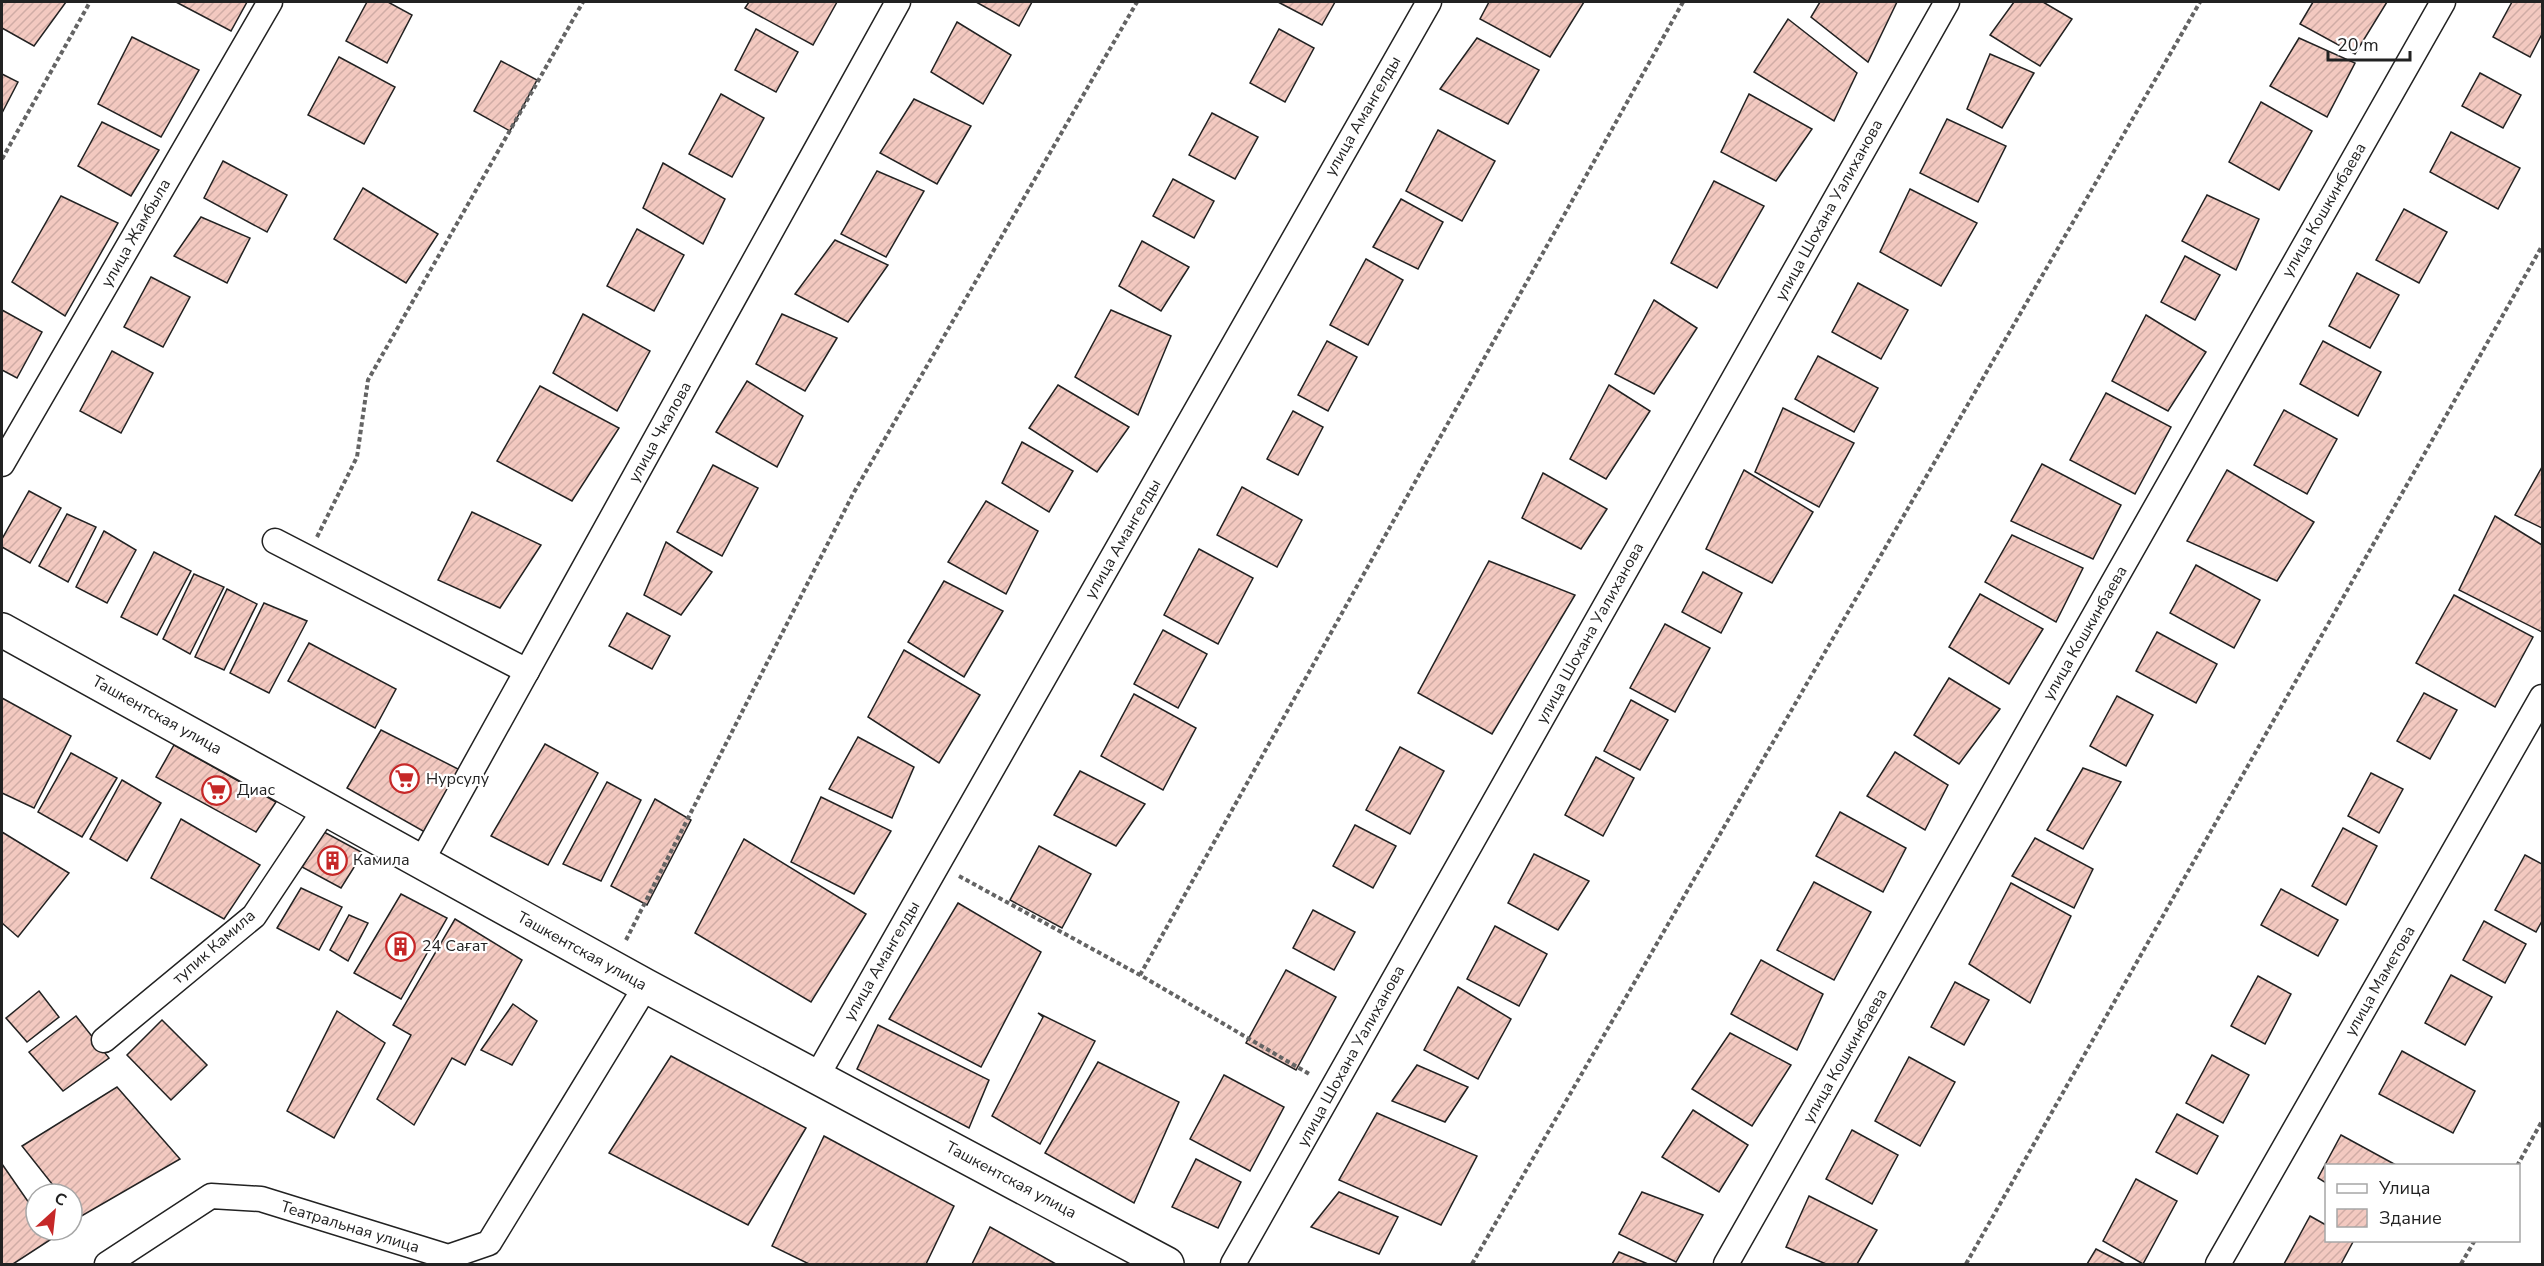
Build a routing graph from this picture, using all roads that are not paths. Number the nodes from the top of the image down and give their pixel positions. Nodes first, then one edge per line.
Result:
1 (270, 2) edge
2 (897, 2) edge
3 (1429, 2) edge
4 (1947, 2) edge
5 (2443, 2) edge
6 (2, 464) edge
7 (275, 541) dead end
8 (2, 630) edge
9 (527, 671) junction
10 (2542, 697) edge
11 (326, 807) junction
12 (421, 862) junction
13 (646, 986) junction
14 (104, 1040) dead end
15 (817, 1076) junction
16 (107, 1264) edge
17 (1167, 1264) edge
18 (1233, 1264) edge
19 (1726, 1264) edge
20 (2218, 1264) edge

1 - 6 street, улица Жамбыла
2 - 9 street, улица Чкалова
3 - 15 street, улица Амангелды
4 - 18 street, улица Шохана Уалиханова
5 - 19 street, улица Кошкинбаева
7 - 9 street
8 - 11 main road, Ташкентская улица
9 - 12 street, улица Чкалова
10 - 20 street, улица Маметова
11 - 12 main road, Ташкентская улица
11 - 14 street, тупик Камила
12 - 13 main road, Ташкентская улица
13 - 15 main road, Ташкентская улица
13 - 16 street, Театральная улица
15 - 17 main road, Ташкентская улица

